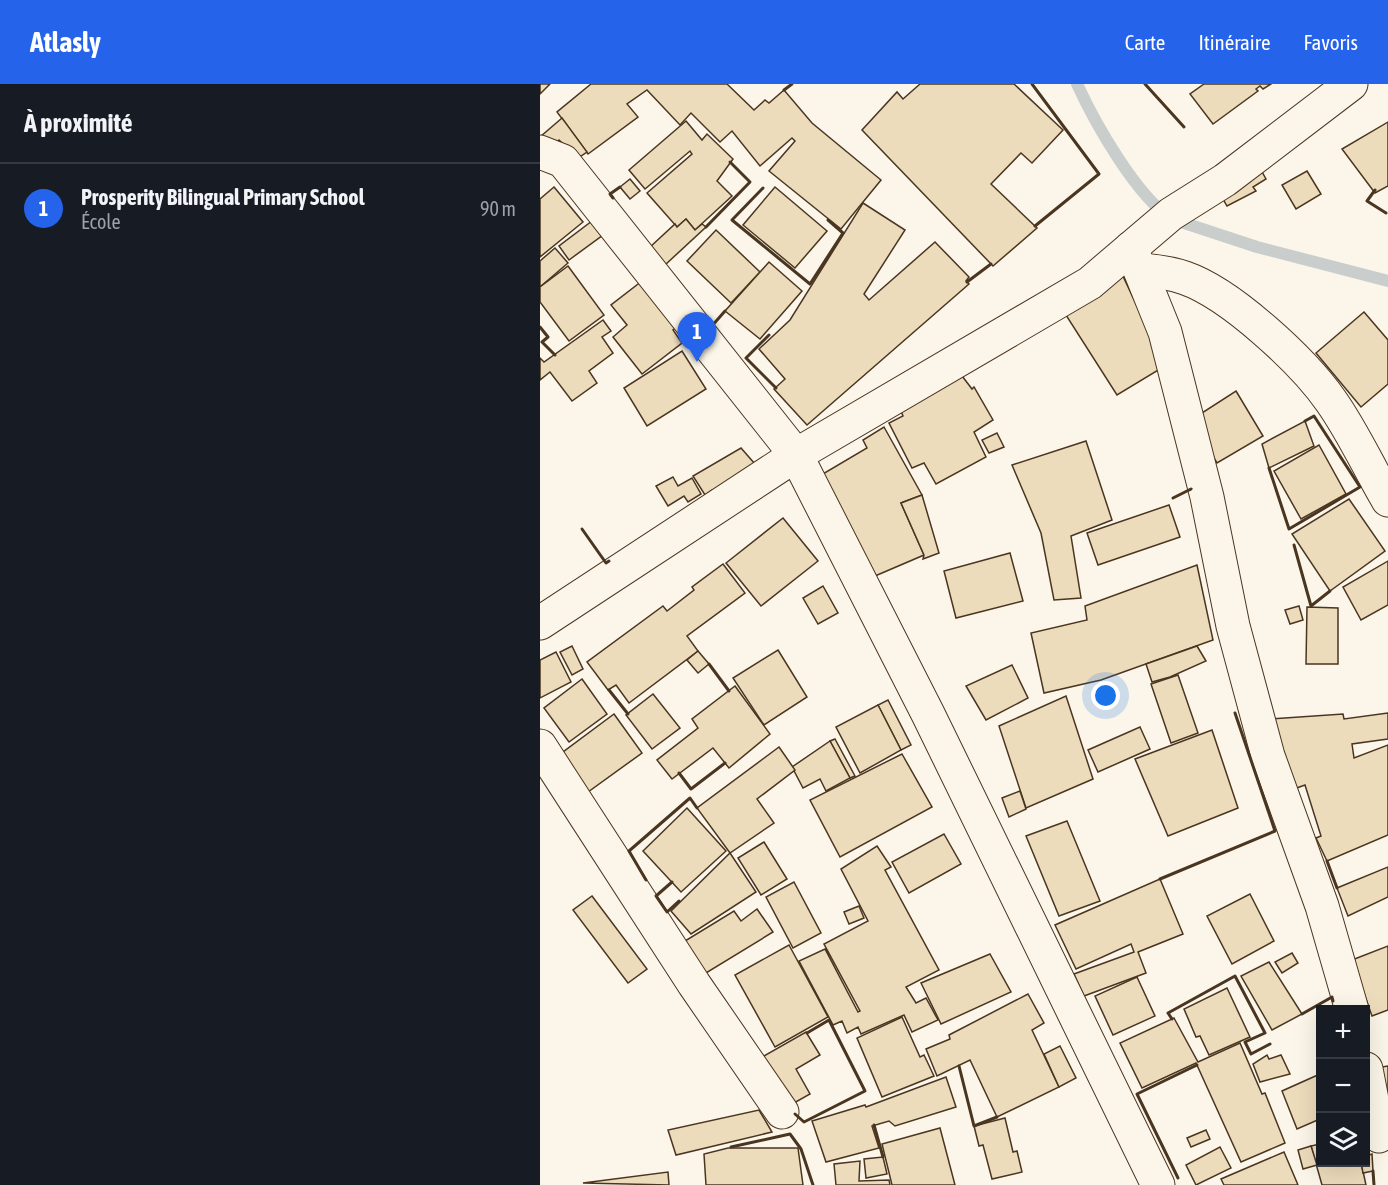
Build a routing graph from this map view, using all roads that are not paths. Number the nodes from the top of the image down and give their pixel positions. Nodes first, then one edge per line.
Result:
1 (1351, 84) edge
2 (540, 153) edge
3 (1136, 259) junction
4 (796, 455) junction
5 (1388, 500) edge
6 (540, 623) edge
7 (540, 746) edge
8 (1351, 1005) edge
9 (1370, 1093) edge
10 (782, 1112) dead end
11 (1379, 1136) dead end
12 (1158, 1185) edge

1 - 3 street
2 - 4 street
3 - 4 street
3 - 5 street
3 - 8 street
4 - 6 street
4 - 12 street
7 - 10 street
9 - 11 street

